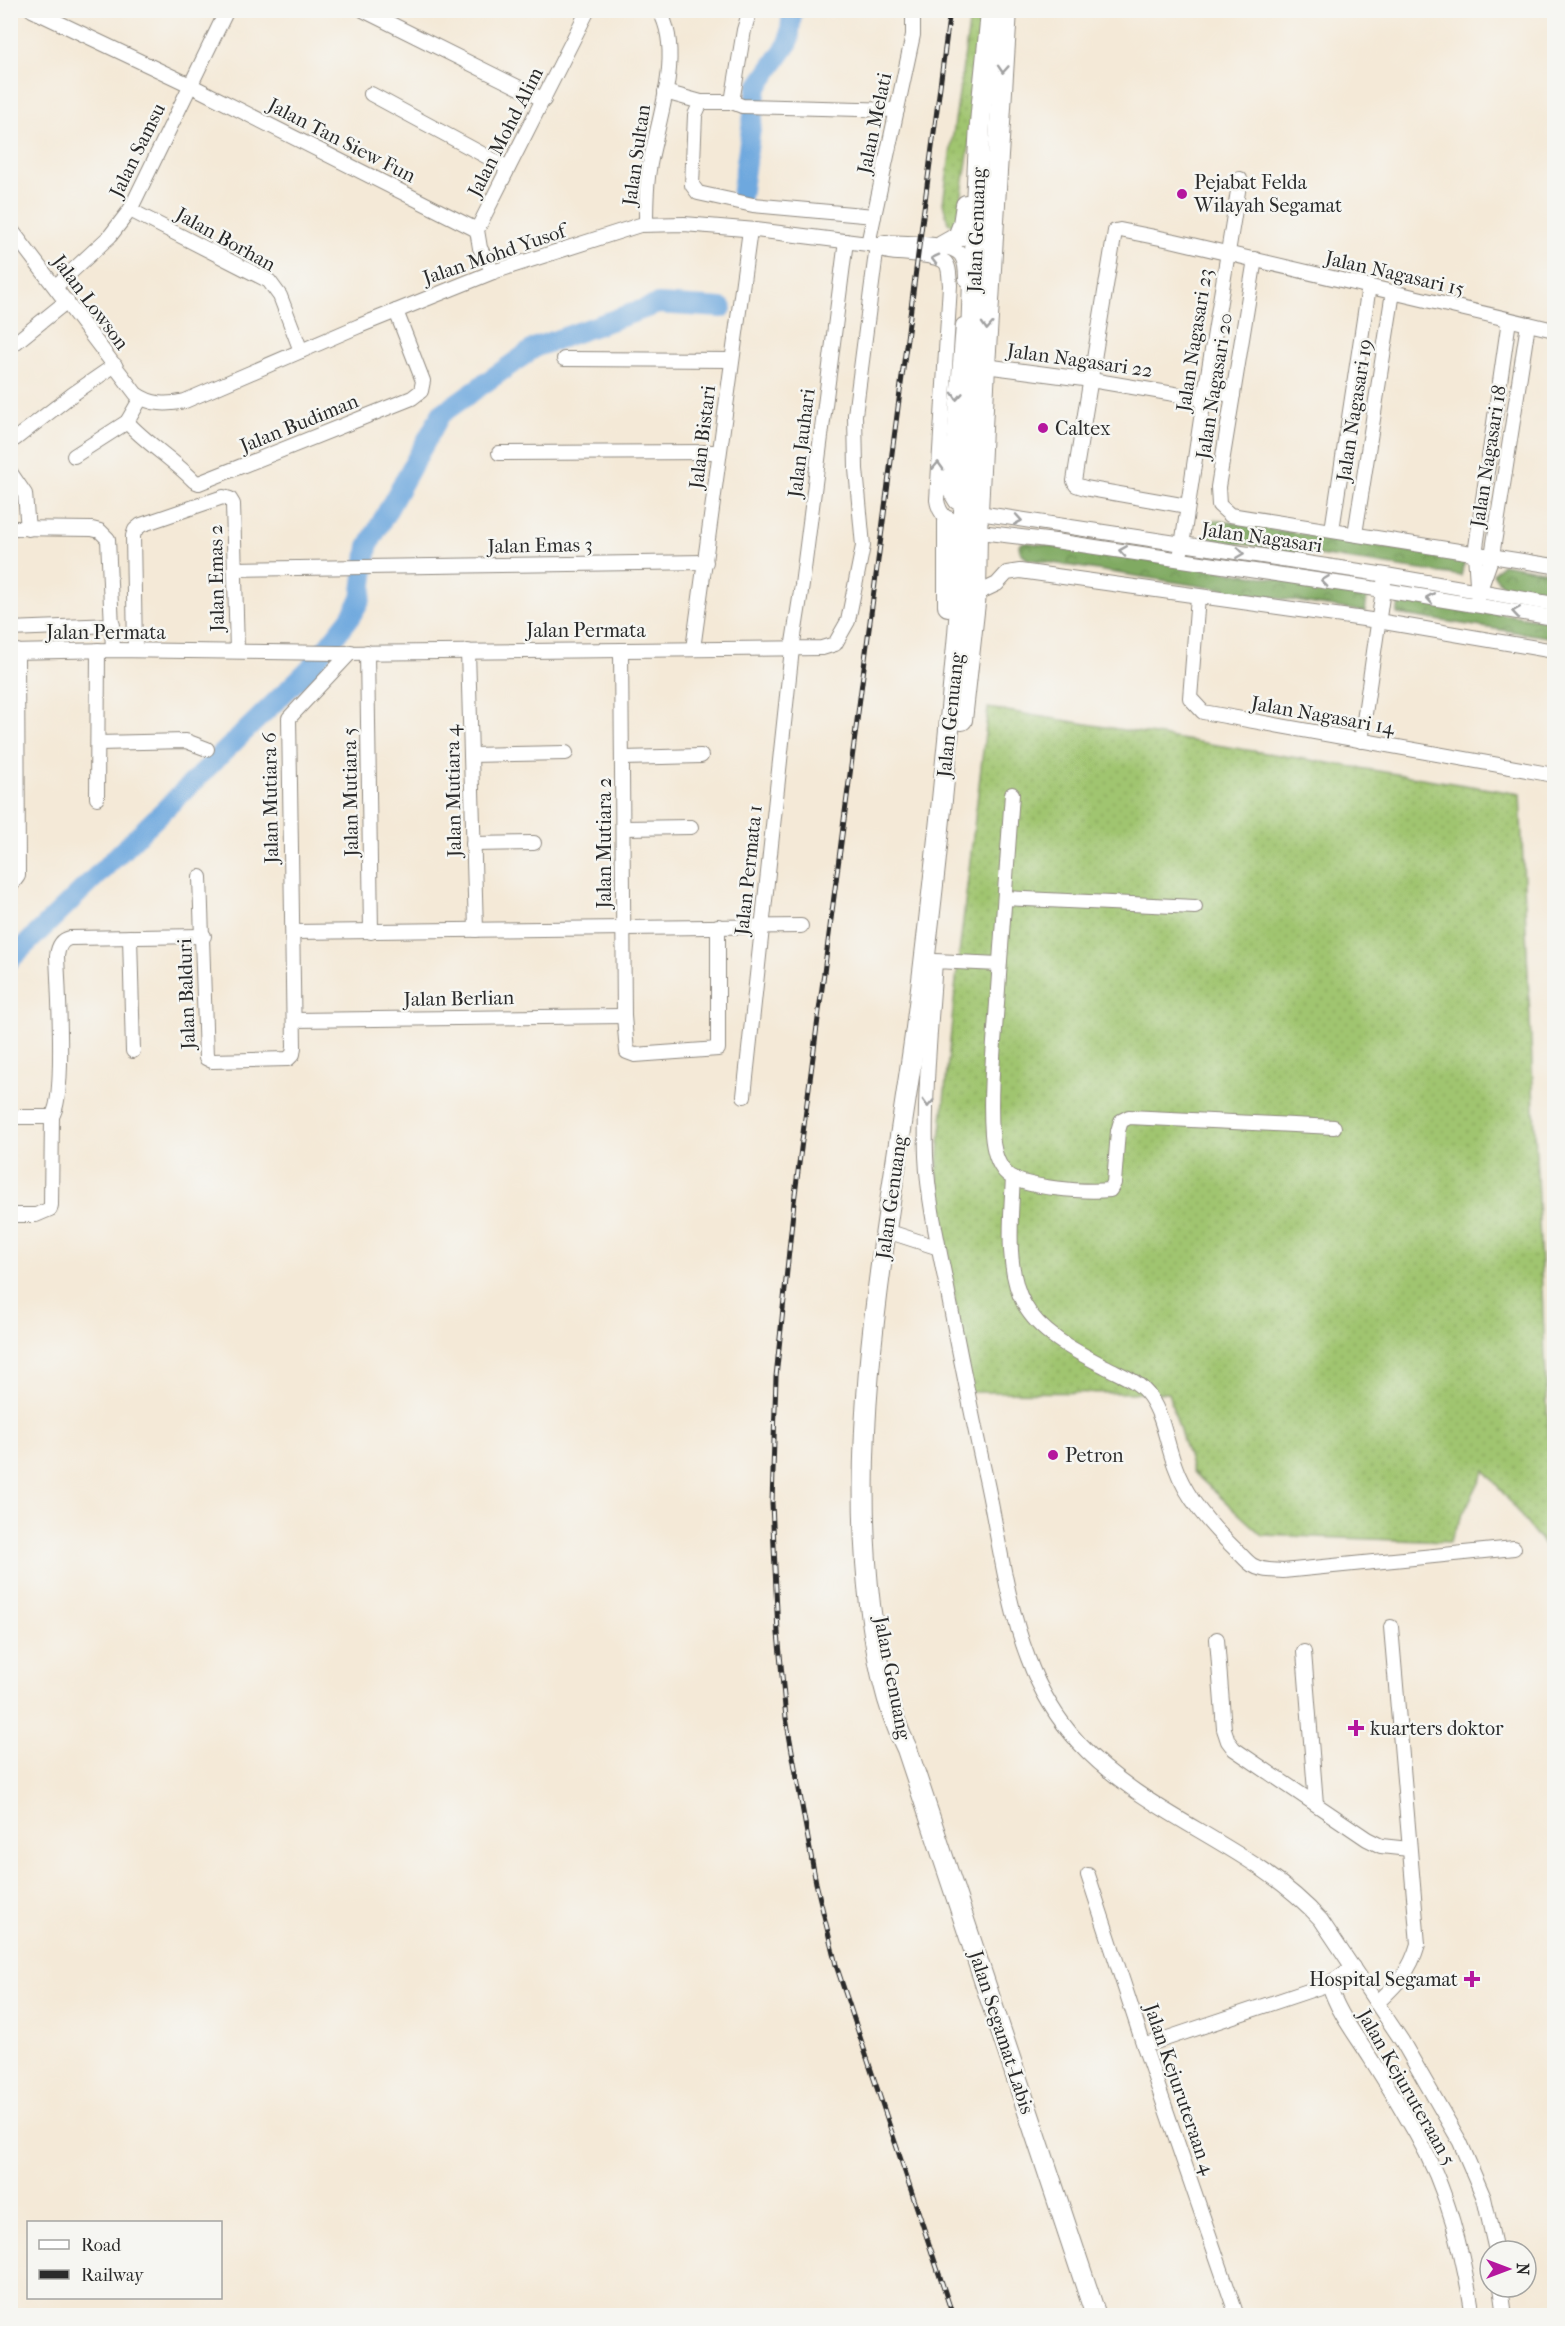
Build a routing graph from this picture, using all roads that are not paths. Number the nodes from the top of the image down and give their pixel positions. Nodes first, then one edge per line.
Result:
1 (32, 10) edge
2 (226, 10) edge
3 (363, 10) edge
4 (588, 10) edge
5 (659, 10) edge
6 (750, 10) edge
7 (913, 10) edge
8 (992, 10) edge
9 (1007, 10) edge
10 (190, 85) junction
11 (665, 92) junction
12 (371, 94) dead end
13 (544, 99) junction
14 (701, 102) junction
15 (737, 104) junction
16 (897, 110) junction
17 (981, 120) junction
18 (508, 168) junction
19 (1240, 179) dead end
20 (130, 210) junction
21 (874, 216) junction
22 (646, 224) junction
23 (10, 228) edge
24 (477, 230) junction
25 (750, 230) junction
26 (846, 241) junction
27 (872, 244) junction
28 (942, 246) junction
29 (16, 248) edge
30 (1228, 253) junction
31 (1255, 259) junction
32 (494, 272) junction
33 (56, 286) junction
34 (1370, 286) junction
35 (1393, 292) junction
36 (67, 301) junction
37 (396, 311) junction
38 (1509, 320) junction
39 (1528, 324) junction
40 (1554, 330) edge
41 (10, 346) edge
42 (301, 351) junction
43 (564, 359) dead end
44 (731, 360) junction
45 (115, 365) junction
46 (985, 366) junction
47 (1091, 380) junction
48 (1204, 395) junction
49 (1233, 395) junction
50 (141, 398) junction
51 (127, 422) junction
52 (15, 439) dead end
53 (719, 452) junction
54 (499, 453) dead end
55 (74, 456) dead end
56 (10, 472) edge
57 (1187, 507) junction
58 (966, 521) junction
59 (10, 528) edge
60 (28, 529) junction
61 (1332, 530) junction
62 (1354, 534) junction
63 (1182, 545) junction
64 (1475, 554) junction
65 (1492, 556) junction
66 (1180, 560) junction
67 (706, 562) junction
68 (1554, 566) edge
69 (236, 569) junction
70 (1386, 575) junction
71 (1383, 590) junction
72 (1479, 592) junction
73 (976, 594) junction
74 (1198, 597) junction
75 (1554, 604) edge
76 (1477, 606) junction
77 (1554, 618) edge
78 (1378, 621) junction
79 (113, 625) junction
80 (10, 629) edge
81 (835, 644) joint
82 (693, 649) junction
83 (792, 649) junction
84 (98, 650) junction
85 (113, 650) junction
86 (135, 650) junction
87 (621, 650) junction
88 (14, 651) edge
89 (237, 651) junction
90 (468, 651) junction
91 (1554, 651) edge
92 (344, 652) junction
93 (367, 652) junction
94 (14, 684) edge
95 (1361, 741) junction
96 (98, 743) junction
97 (207, 750) dead end
98 (566, 753) dead end
99 (471, 755) junction
100 (701, 756) dead end
101 (623, 758) junction
102 (1554, 775) edge
103 (14, 787) edge
104 (1012, 794) dead end
105 (97, 798) dead end
106 (691, 827) dead end
107 (624, 828) junction
108 (534, 843) dead end
109 (473, 844) junction
110 (200, 877) dead end
111 (10, 887) edge
112 (1005, 897) junction
113 (1195, 907) dead end
114 (718, 926) junction
115 (762, 926) junction
116 (801, 926) dead end
117 (625, 927) junction
118 (476, 930) junction
119 (293, 932) junction
120 (371, 932) junction
121 (204, 936) junction
122 (130, 937) junction
123 (935, 961) junction
124 (999, 964) junction
125 (624, 1016) junction
126 (294, 1020) junction
127 (133, 1051) dead end
128 (744, 1095) dead end
129 (52, 1116) junction
130 (10, 1117) edge
131 (1334, 1127) dead end
132 (1013, 1178) junction
133 (10, 1215) edge
134 (891, 1234) junction
135 (939, 1248) junction
136 (1514, 1548) dead end
137 (1391, 1627) dead end
138 (1217, 1639) dead end
139 (1304, 1652) dead end
140 (907, 1749) joint
141 (1316, 1804) junction
142 (1409, 1849) junction
143 (1088, 1875) dead end
144 (1353, 1967) junction
145 (1329, 1984) junction
146 (1377, 2003) junction
147 (1144, 2046) junction
148 (1493, 2239) edge
149 (1503, 2299) edge
150 (1096, 2316) edge
151 (1237, 2316) edge
152 (1473, 2316) edge
153 (1505, 2316) edge

1 - 10 street, Jalan Tan Siew Fun
2 - 10 street, Jalan Samsu
3 - 13 street
4 - 13 street, Jalan Mohd Alim
5 - 11 street, Jalan Sultan
6 - 15 street
7 - 16 street, Jalan Melati
8 - 17 highway, Jalan Genuang
9 -> 46 highway, Jalan Genuang
10 - 20 street, Jalan Samsu
10 - 24 street, Jalan Tan Siew Fun
11 - 14 street, Jalan Sultan
11 - 22 street, Jalan Sultan
12 - 18 street
13 - 18 street, Jalan Mohd Alim
14 - 15 street, Jalan Sultan
14 - 21 street
15 - 16 street, Jalan Sultan
16 - 21 street, Jalan Melati
17 - 28 highway
17 - 58 highway, Jalan Genuang
18 - 24 street, Jalan Mohd Alim
19 - 30 street, Jalan Nagasari 23
20 - 33 street, Jalan Samsu
20 - 42 street, Jalan Borhan
21 - 27 street, Jalan Melati
22 - 25 street, Jalan Mohd Yusof
22 - 32 street, Jalan Mohd Yusof
23 - 29 street, Jalan Lowson
24 - 32 street
25 - 26 street, Jalan Mohd Yusof
25 - 44 street, Jalan Bistari
26 - 27 street, Jalan Mohd Yusof
26 - 83 street, Jalan Jauhari
27 - 28 street
58 -> 27 street
27 - 81 street, Jalan Melati
28 -> 58 street
29 - 33 street, Jalan Lowson
30 - 31 street, Jalan Nagasari 15
30 - 47 street, Jalan Nagasari 15
30 - 48 street, Jalan Nagasari 23
31 - 34 street, Jalan Nagasari 15
31 - 49 street, Jalan Nagasari 20
32 - 37 street, Jalan Mohd Yusof
33 - 36 street, Jalan Lowson
34 - 35 street, Jalan Nagasari 15
34 - 61 street
35 - 38 street, Jalan Nagasari 15
35 - 62 street, Jalan Nagasari 19
36 - 41 street
36 - 45 street, Jalan Lowson
37 - 42 street, Jalan Mohd Yusof
37 - 51 street, Jalan Budiman
38 - 39 street, Jalan Nagasari 15
38 - 64 street
39 - 40 street, Jalan Nagasari 15
39 - 65 street, Jalan Nagasari 18
42 - 50 street, Jalan Mohd Yusof
43 - 44 street
44 - 53 street, Jalan Bistari
45 - 50 street, Jalan Lowson
45 - 52 street
46 - 47 street, Jalan Nagasari 22
46 - 58 highway, Jalan Genuang
47 - 48 street, Jalan Nagasari 22
47 - 57 street
48 - 49 street, Jalan Nagasari 22
48 - 57 street, Jalan Nagasari 23
49 - 61 street, Jalan Nagasari 20
50 - 51 street
51 - 55 street
53 - 54 street
53 - 67 street, Jalan Bistari
56 - 60 street
57 - 63 street, Jalan Nagasari 23
58 -> 63 street, Jalan Nagasari
66 -> 58 street, Jalan Nagasari
58 - 73 highway, Jalan Genuang
58 - 134 highway, Jalan Genuang
59 - 60 street
60 - 79 street
61 - 62 street
62 - 64 street
63 - 66 street, Jalan Nagasari 23
63 -> 70 street, Jalan Nagasari
64 - 65 street
64 - 72 street
65 - 68 street
65 - 72 street, Jalan Nagasari 18
71 -> 66 street, Jalan Nagasari
67 - 69 street, Jalan Emas 3
67 - 82 street, Jalan Bistari
69 - 86 street, Jalan Emas 2
69 - 89 street, Jalan Emas 2
70 - 71 street
70 - 72 street, Jalan Nagasari
76 -> 71 street, Jalan Nagasari
71 - 78 street
72 - 75 street, Jalan Nagasari
72 - 76 street
73 - 74 street
73 - 123 highway, Jalan Genuang
74 - 78 street
74 - 95 street, Jalan Nagasari 14
77 -> 76 street, Jalan Nagasari
78 - 91 street
78 - 95 street
79 - 80 street
79 - 85 street
81 - 83 street, Jalan Permata
82 - 83 street, Jalan Permata
82 - 87 street, Jalan Permata
83 - 115 street, Jalan Permata 1
84 - 85 street, Jalan Permata
84 - 88 street, Jalan Permata
84 - 96 street
85 - 86 street, Jalan Permata
86 - 89 street, Jalan Permata
87 - 90 street, Jalan Permata
87 - 101 street, Jalan Mutiara 2
88 - 94 street
89 - 92 street, Jalan Permata
90 - 93 street, Jalan Permata
90 - 99 street, Jalan Mutiara 4
92 - 93 street, Jalan Permata
92 - 119 street, Jalan Mutiara 6
93 - 120 street, Jalan Mutiara 5
94 - 103 street
95 - 102 street, Jalan Nagasari 14
96 - 97 street
96 - 105 street
98 - 99 street
99 - 109 street, Jalan Mutiara 4
100 - 101 street
101 - 107 street, Jalan Mutiara 2
103 - 111 street
104 - 112 street
106 - 107 street
107 - 117 street, Jalan Mutiara 2
108 - 109 street
109 - 118 street, Jalan Mutiara 4
110 - 121 street, Jalan Balduri
112 - 113 street
112 - 124 street
114 - 115 street
114 - 117 street
114 - 125 street
115 - 116 street
115 - 128 street, Jalan Permata 1
117 - 118 street
117 - 125 street
118 - 120 street
119 - 120 street
119 - 126 street, Jalan Mutiara 6
121 - 122 street
121 - 126 street, Jalan Balduri
122 - 127 street
122 - 129 street
123 - 124 street
123 - 134 highway, Jalan Genuang
123 -> 135 street
124 - 132 street
125 - 126 street, Jalan Berlian
129 - 130 street
129 - 133 street
131 - 132 street
132 - 136 street
134 - 135 street
134 - 140 highway, Jalan Genuang
135 - 144 street
137 - 142 street
138 - 141 street
139 - 141 street
140 - 150 highway, Jalan Segamat-Labis
141 - 142 street
142 - 146 street
143 - 147 street, Jalan Kejuruteraan 4
144 - 145 street
144 - 146 street
145 - 147 street
145 - 152 street, Jalan Kejuruteraan 5
146 - 148 street
147 - 151 street, Jalan Kejuruteraan 4
149 - 153 street

